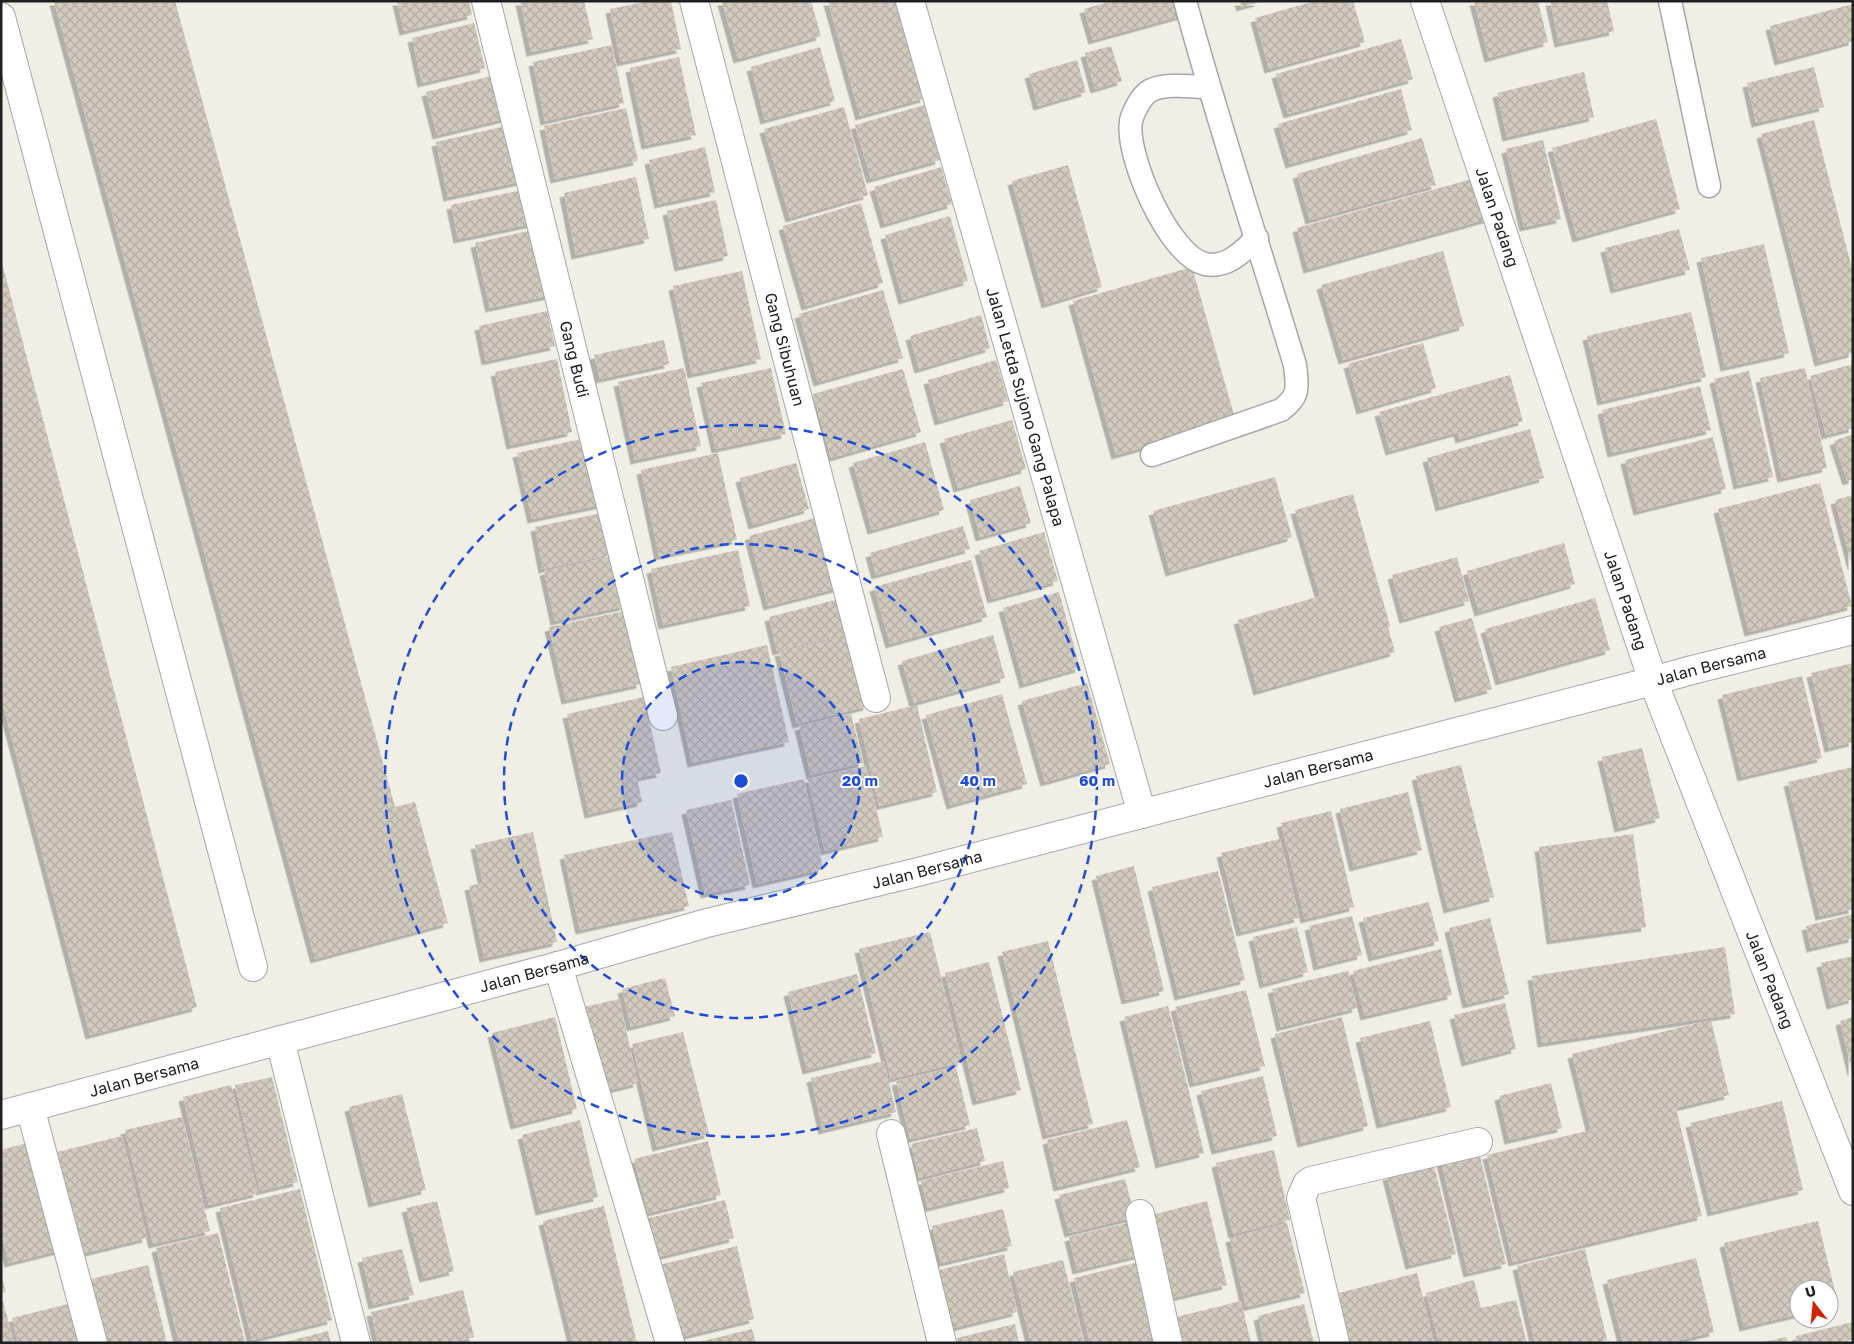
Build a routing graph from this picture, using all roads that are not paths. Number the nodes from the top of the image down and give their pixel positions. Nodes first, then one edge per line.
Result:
1 (486, 1) edge
2 (694, 1) edge
3 (910, 1) edge
4 (1185, 1) edge
5 (1425, 1) edge
6 (1670, 1) edge
7 (1, 17) edge
8 (1208, 87) junction
9 (1709, 186) dead end
10 (1257, 238) junction
11 (1152, 454) dead end
12 (1853, 630) edge
13 (1653, 682) junction
14 (876, 698) dead end
15 (663, 716) dead end
16 (1142, 814) junction
17 (558, 966) junction
18 (253, 968) dead end
19 (280, 1040) junction
20 (30, 1107) junction
21 (1, 1114) edge
22 (892, 1134) dead end
23 (1478, 1142) dead end
24 (1853, 1191) edge
25 (1140, 1214) dead end
26 (93, 1343) edge
27 (356, 1343) edge
28 (670, 1343) edge
29 (942, 1343) edge
30 (1168, 1343) edge
31 (1335, 1343) edge

1 - 15 street, Gang Budi
2 - 14 street, Gang Sibuhuan
3 - 16 street, Jalan Letda Sujono Gang Palapa
4 - 8 lane
5 - 13 street, Jalan Padang
6 - 9 lane
7 - 18 street
8 - 10 lane
8 - 10 lane
10 - 11 lane
12 - 13 street, Jalan Bersama
13 - 16 street, Jalan Bersama
13 - 24 street, Jalan Padang
16 - 17 street, Jalan Bersama
17 - 19 street, Jalan Bersama
17 - 28 street
19 - 20 street, Jalan Bersama
19 - 27 street
20 - 21 street, Jalan Bersama
20 - 26 street
22 - 29 street
23 - 31 street
25 - 30 street

